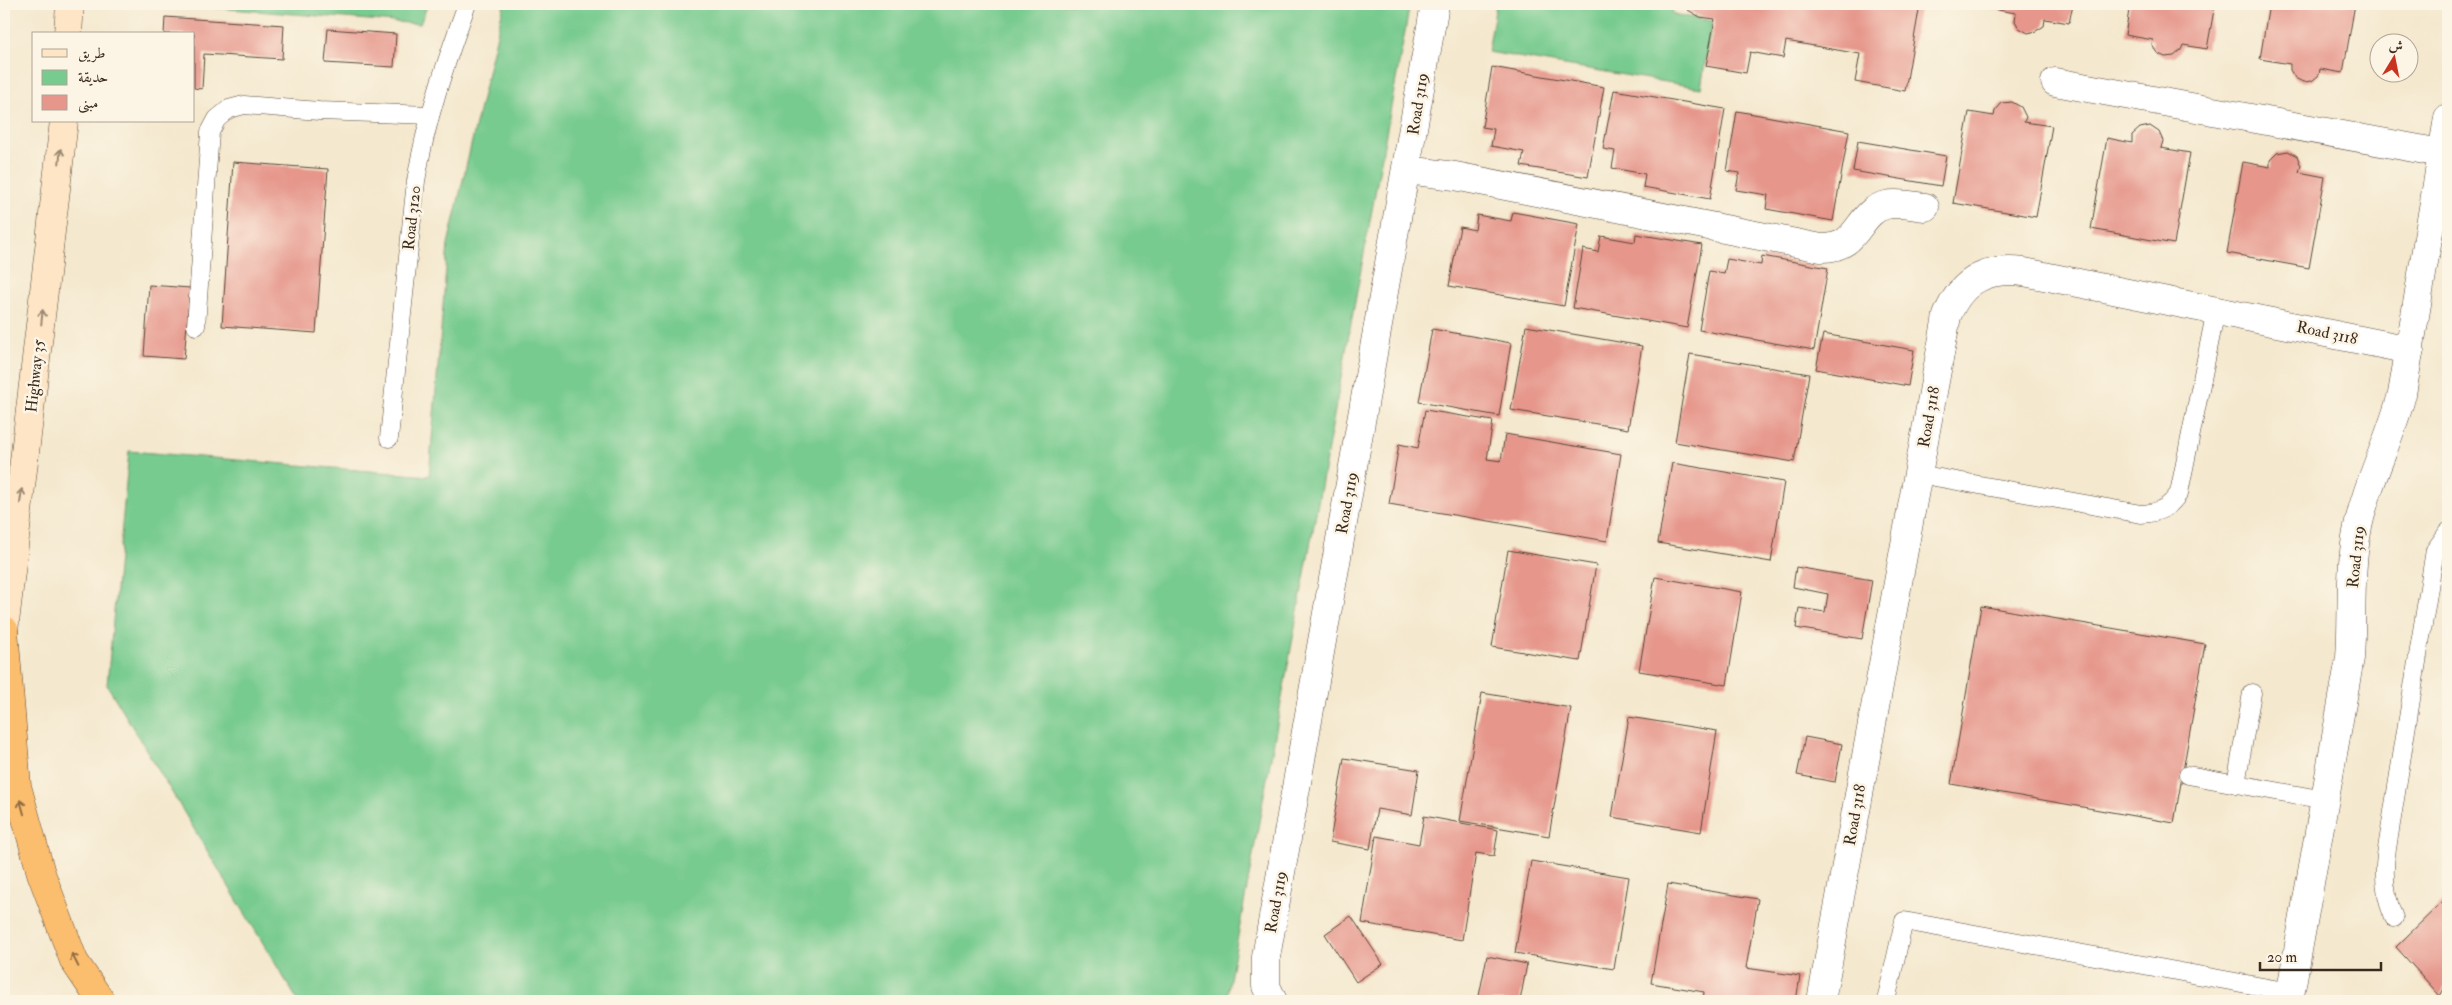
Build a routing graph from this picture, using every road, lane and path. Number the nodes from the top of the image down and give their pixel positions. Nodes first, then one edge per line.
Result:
1 (70, 4) edge
2 (467, 4) edge
3 (1435, 4) edge
4 (68, 32) edge
5 (2055, 82) dead end
6 (430, 115) junction
7 (2448, 118) edge
8 (64, 122) edge
9 (2441, 153) junction
10 (1407, 170) junction
11 (1925, 207) dead end
12 (2216, 310) junction
13 (196, 326) dead end
14 (2410, 350) junction
15 (389, 438) dead end
16 (1918, 474) junction
17 (2448, 532) edge
18 (4, 631) edge
19 (2252, 693) dead end
20 (2188, 775) dead end
21 (2236, 784) junction
22 (2325, 800) junction
23 (2394, 918) dead end
24 (2289, 997) edge
25 (101, 1001) edge
26 (1273, 1001) edge
27 (1821, 1001) edge
28 (1886, 1001) edge

1 - 4 main road
2 - 6 lane, Road 3120
3 - 10 street, Road 3119
5 - 9 street
6 - 13 lane
6 - 15 lane, Road 3120
7 - 9 street, Road 3119
18 -> 8 main road, Highway 35
9 - 14 street, Road 3119
10 - 11 street
10 - 26 street, Road 3119
12 - 14 street, Road 3118
12 - 16 street, Road 3118
12 - 16 lane
14 - 22 street, Road 3119
16 - 27 street, Road 3118
17 - 23 lane
25 -> 18 highway
19 - 21 lane
20 - 21 lane
21 - 22 lane
22 - 24 street, Road 3119
24 - 28 lane

